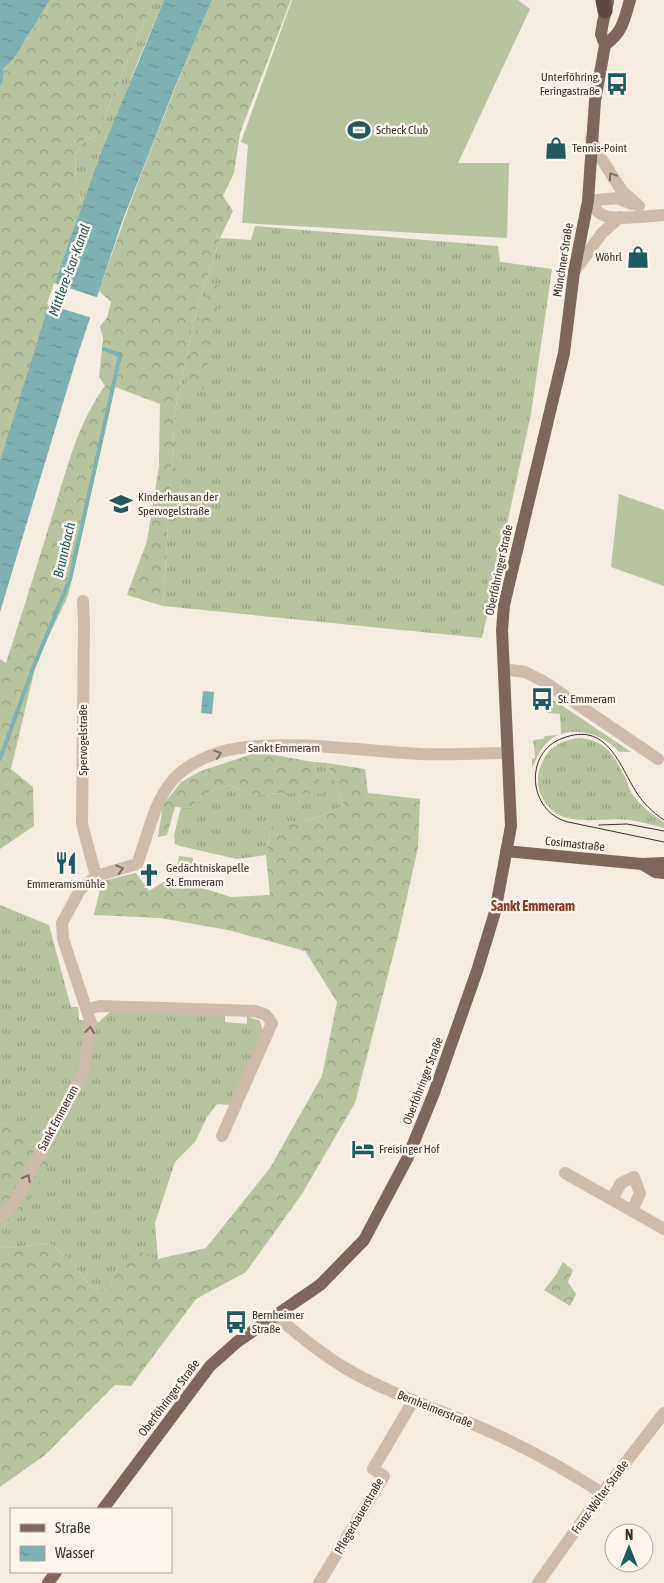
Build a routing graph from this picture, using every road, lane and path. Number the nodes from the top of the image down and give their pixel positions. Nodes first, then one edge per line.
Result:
1 (630, 0) edge
2 (606, 4) edge
3 (605, 45) junction
4 (591, 139) junction
5 (588, 201) junction
6 (640, 206) junction
7 (664, 215) edge
8 (620, 218) junction
9 (574, 272) junction
10 (535, 478) joint
11 (83, 601) dead end
12 (504, 669) junction
13 (508, 753) junction
14 (658, 759) dead end
15 (506, 851) junction
16 (664, 863) edge
17 (642, 864) junction
18 (664, 873) edge
19 (96, 876) junction
20 (87, 1009) junction
21 (222, 1136) dead end
22 (565, 1173) dead end
23 (612, 1199) junction
24 (632, 1211) junction
25 (0, 1218) edge
26 (664, 1229) edge
27 (275, 1315) junction
28 (413, 1401) junction
29 (664, 1413) edge
30 (602, 1493) junction
31 (104, 1508) edge
32 (319, 1583) edge
33 (538, 1583) edge

1 - 3 main road
2 - 3 main road, Münchner Straße
3 - 4 main road, Münchner Straße
4 - 5 main road, Münchner Straße
6 -> 4 street
5 - 6 street
5 - 8 street
5 - 9 main road, Münchner Straße
6 - 7 street
7 - 8 street
8 - 9 street
9 - 10 main road, Münchner Straße
10 - 12 main road, Oberföhringer Straße
11 - 19 street, Spervogelstraße
12 - 13 main road, Oberföhringer Straße
12 - 14 street
13 - 15 main road, Oberföhringer Straße
19 -> 13 street, Sankt Emmeram
15 - 17 main road, Cosimastraße
15 - 27 main road, Oberföhringer Straße
16 - 17 main road, Cosimastraße
17 - 18 main road, Cosimastraße
19 - 20 street, Sankt Emmeram
20 - 21 street
25 -> 20 street, Sankt Emmeram
22 - 23 street
23 - 24 street
23 - 24 street
24 - 26 street
27 - 28 street, Bernheimerstraße
27 - 31 main road, Oberföhringer Straße
28 - 30 street, Bernheimerstraße
28 - 32 street, Pflegerbauerstraße
29 - 30 street, Franz-Wolter-Straße
30 - 33 street, Franz-Wolter-Straße

